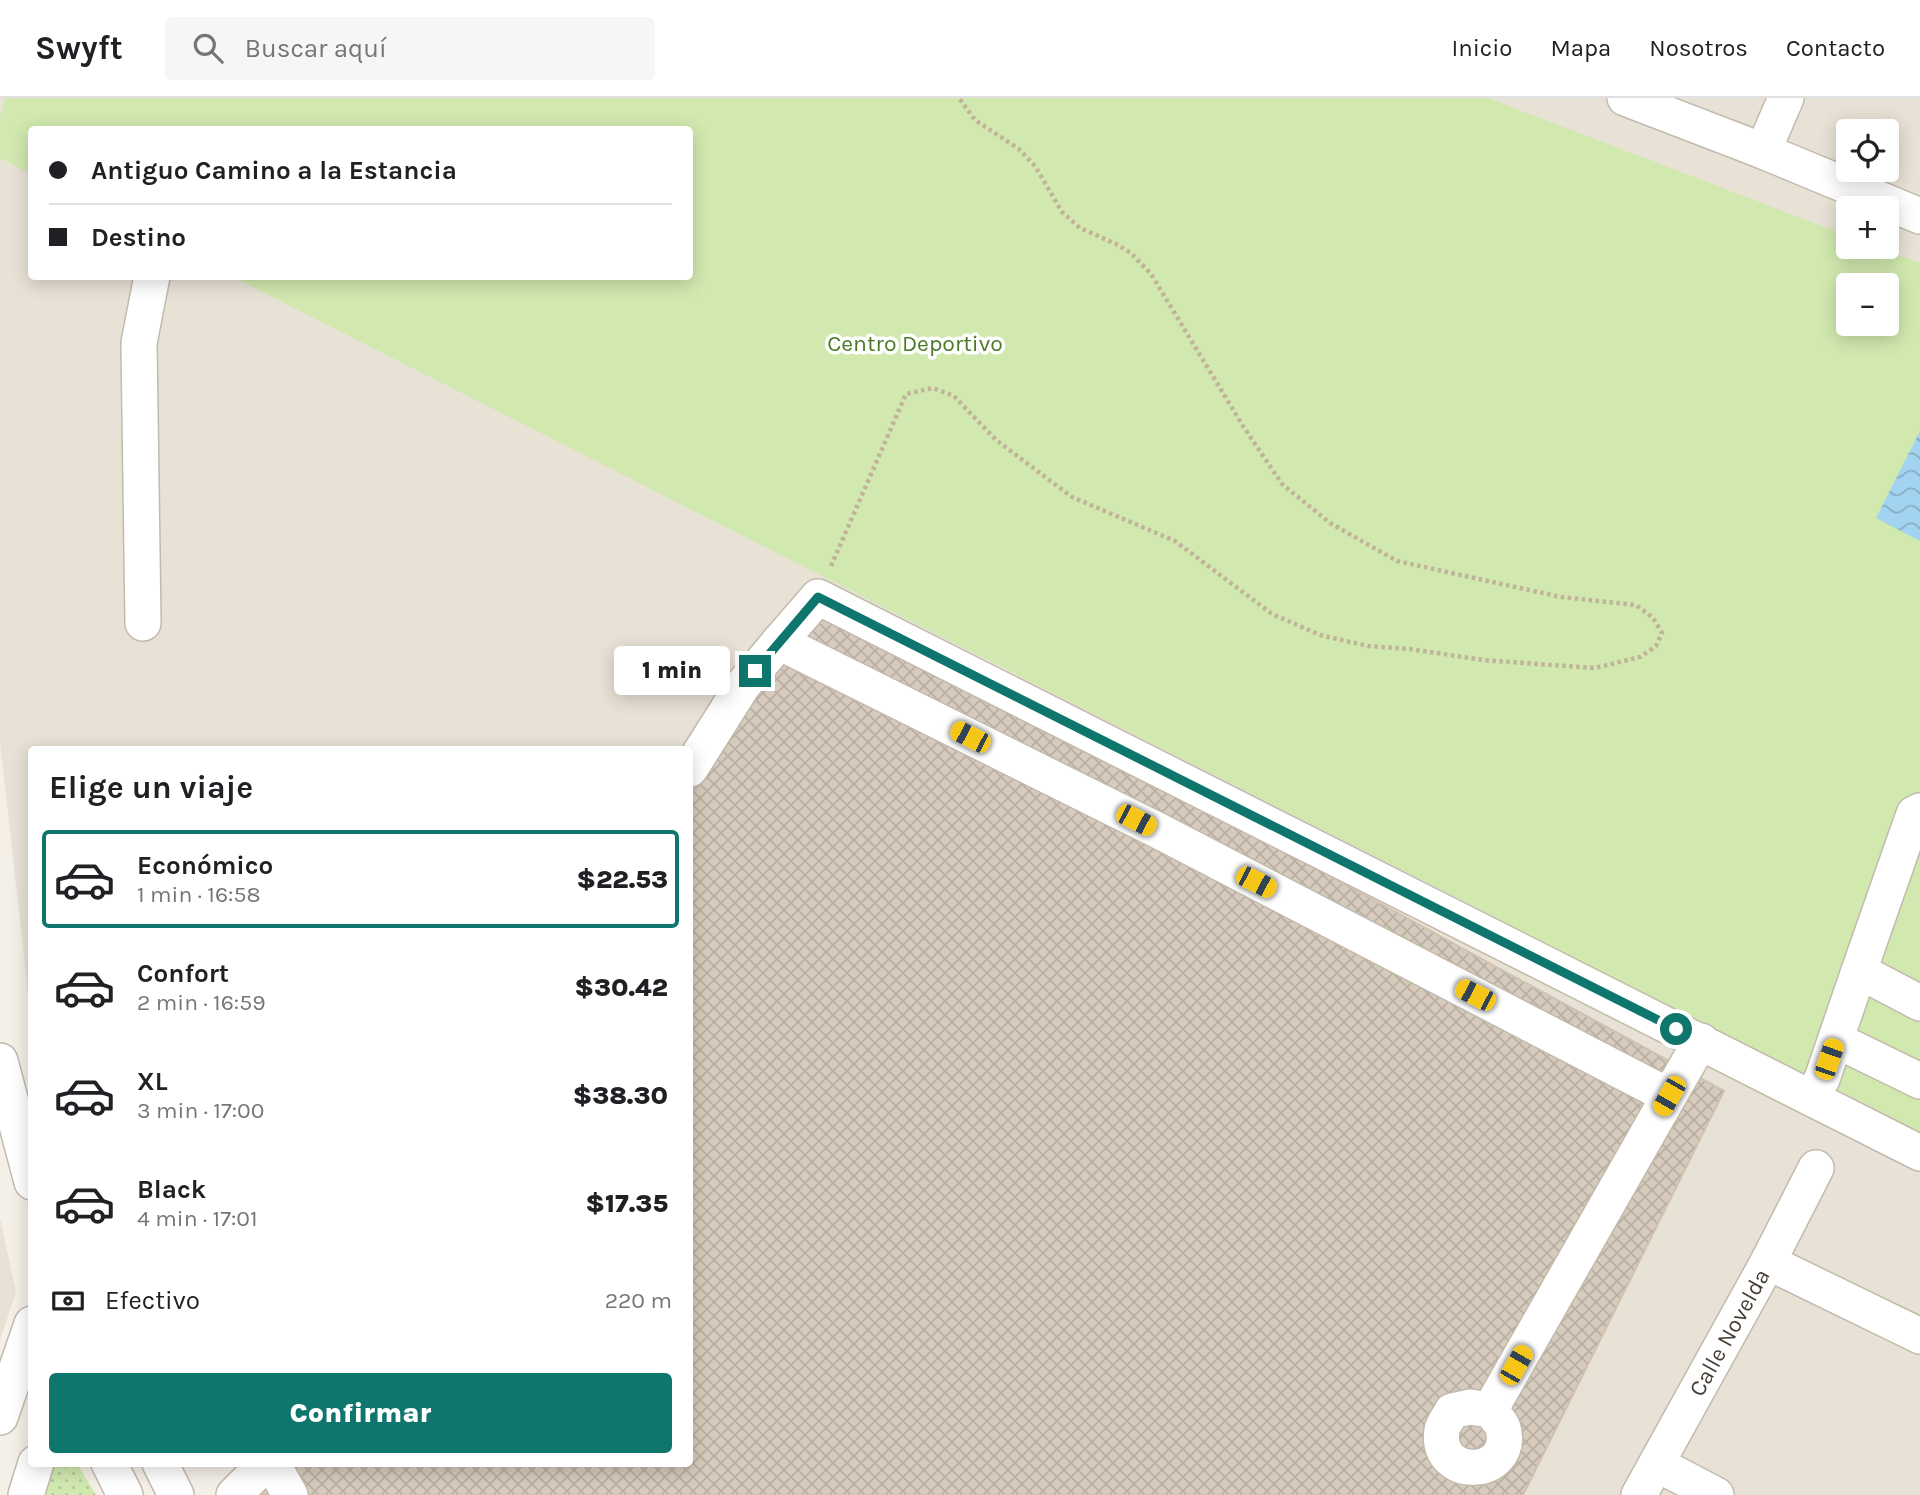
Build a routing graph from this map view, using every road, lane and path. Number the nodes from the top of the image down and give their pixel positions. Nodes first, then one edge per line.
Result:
1 (959, 98) edge
2 (1625, 98) edge
3 (1786, 98) edge
4 (1763, 150) junction
5 (1920, 216) edge
6 (151, 280) edge
7 (818, 597) junction
8 (143, 623) dead end
9 (779, 642) junction
10 (693, 764) edge
11 (1920, 811) edge
12 (1859, 971) junction
13 (1920, 1003) edge
14 (1836, 1040) junction
15 (1701, 1041) junction
16 (1, 1076) edge
17 (1920, 1081) edge
18 (1669, 1096) junction
19 (1811, 1098) junction
20 (1920, 1153) edge
21 (28, 1168) edge
22 (1816, 1168) dead end
23 (1768, 1262) junction
24 (28, 1336) edge
25 (1920, 1336) edge
26 (1490, 1410) dead end
27 (0, 1417) edge
28 (1657, 1464) junction
29 (35, 1467) edge
30 (111, 1467) edge
31 (162, 1467) edge
32 (262, 1467) edge
33 (274, 1467) edge
34 (26, 1495) edge
35 (125, 1495) edge
36 (176, 1495) edge
37 (234, 1495) edge
38 (290, 1495) edge
39 (1639, 1495) edge
40 (1716, 1495) edge

1 - 7 path
2 - 4 street
3 - 4 street
4 - 5 street
6 - 8 street
7 - 9 street
7 - 15 street
9 - 10 street
9 - 18 street
11 - 12 street
12 - 13 street
12 - 14 street
14 - 17 street
14 - 19 street
15 - 18 street
15 - 19 street
16 - 21 street
18 - 26 street
19 - 20 street
22 - 23 street, Calle Novelda
23 - 25 street
23 - 28 street, Calle Novelda
24 - 27 street
28 - 39 street, Calle Novelda
28 - 40 street
29 - 34 street
30 - 35 street
31 - 36 street
32 - 37 street
33 - 38 street

